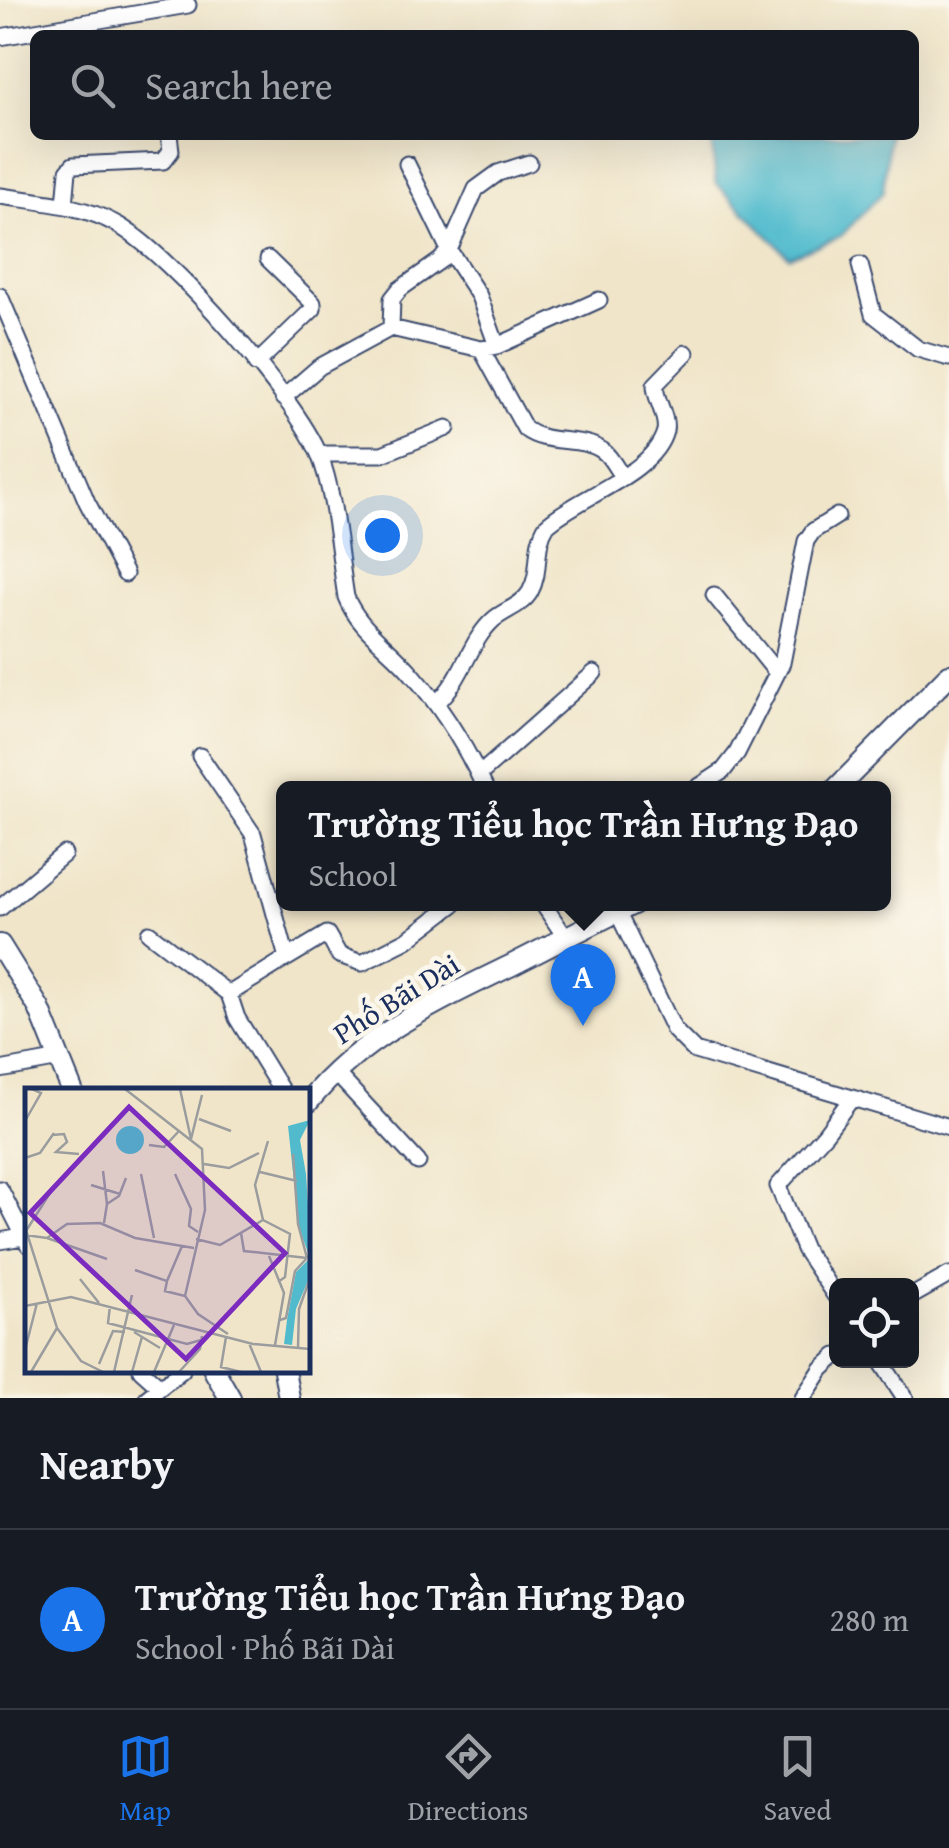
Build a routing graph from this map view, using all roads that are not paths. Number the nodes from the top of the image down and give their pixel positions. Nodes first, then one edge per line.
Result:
1 (188, 5) dead end
2 (41, 30) edge
3 (30, 32) edge
4 (0, 37) edge
5 (169, 140) edge
6 (529, 163) dead end
7 (407, 164) dead end
8 (0, 196) edge
9 (65, 204) junction
10 (449, 250) junction
11 (268, 259) dead end
12 (860, 265) dead end
13 (0, 296) edge
14 (599, 300) dead end
15 (390, 328) junction
16 (489, 348) junction
17 (686, 353) dead end
18 (949, 358) edge
19 (256, 364) junction
20 (283, 398) junction
21 (447, 428) dead end
22 (319, 454) junction
23 (622, 477) junction
24 (837, 516) dead end
25 (125, 574) dead end
26 (714, 595) dead end
27 (594, 673) dead end
28 (777, 673) junction
29 (949, 676) edge
30 (437, 703) junction
31 (200, 756) dead end
32 (481, 781) edge
33 (483, 781) edge
34 (707, 781) edge
35 (844, 781) edge
36 (64, 854) dead end
37 (0, 908) edge
38 (445, 911) edge
39 (548, 911) edge
40 (619, 911) edge
41 (626, 911) edge
42 (148, 933) dead end
43 (566, 938) junction
44 (0, 945) edge
45 (288, 958) junction
46 (229, 994) junction
47 (60, 1059) junction
48 (0, 1070) edge
49 (336, 1072) junction
50 (71, 1088) edge
51 (280, 1088) edge
52 (852, 1098) junction
53 (310, 1100) edge
54 (949, 1127) edge
55 (418, 1162) dead end
56 (0, 1189) edge
57 (25, 1237) edge
58 (25, 1239) edge
59 (0, 1241) edge
60 (949, 1275) edge
61 (829, 1286) edge
62 (919, 1292) edge
63 (829, 1363) edge
64 (885, 1368) edge
65 (144, 1373) edge
66 (178, 1373) edge
67 (216, 1373) edge
68 (285, 1373) edge
69 (160, 1387) junction
70 (147, 1398) edge
71 (230, 1398) edge
72 (289, 1398) edge
73 (802, 1398) edge
74 (905, 1398) edge

1 - 2 street
3 - 4 street
5 - 9 street
6 - 10 street
7 - 10 street
8 - 9 street
9 - 19 street
10 - 15 street
10 - 16 street
11 - 19 street
12 - 18 street
13 - 25 street
14 - 16 street
15 - 16 street
15 - 20 street
16 - 23 street
17 - 23 street
19 - 20 street
20 - 22 street
21 - 22 street
22 - 30 street
23 - 30 street
24 - 28 street
26 - 28 street
27 - 33 street
28 - 34 street
29 - 35 street
30 - 32 street
31 - 45 street
36 - 37 street
38 - 45 street
39 - 43 street
40 - 43 street, Phố Bãi Dài
41 - 52 street
42 - 46 street
43 - 49 street, Phố Bãi Dài
44 - 47 street
45 - 46 street
46 - 51 street
47 - 48 street
47 - 50 street
49 - 53 street, Phố Bãi Dài
49 - 55 street
52 - 54 street
52 - 61 street
56 - 57 street
58 - 59 street
60 - 62 street
63 - 73 street
64 - 74 street
65 - 69 street
66 - 69 street
67 - 71 street
68 - 72 street
69 - 70 street

